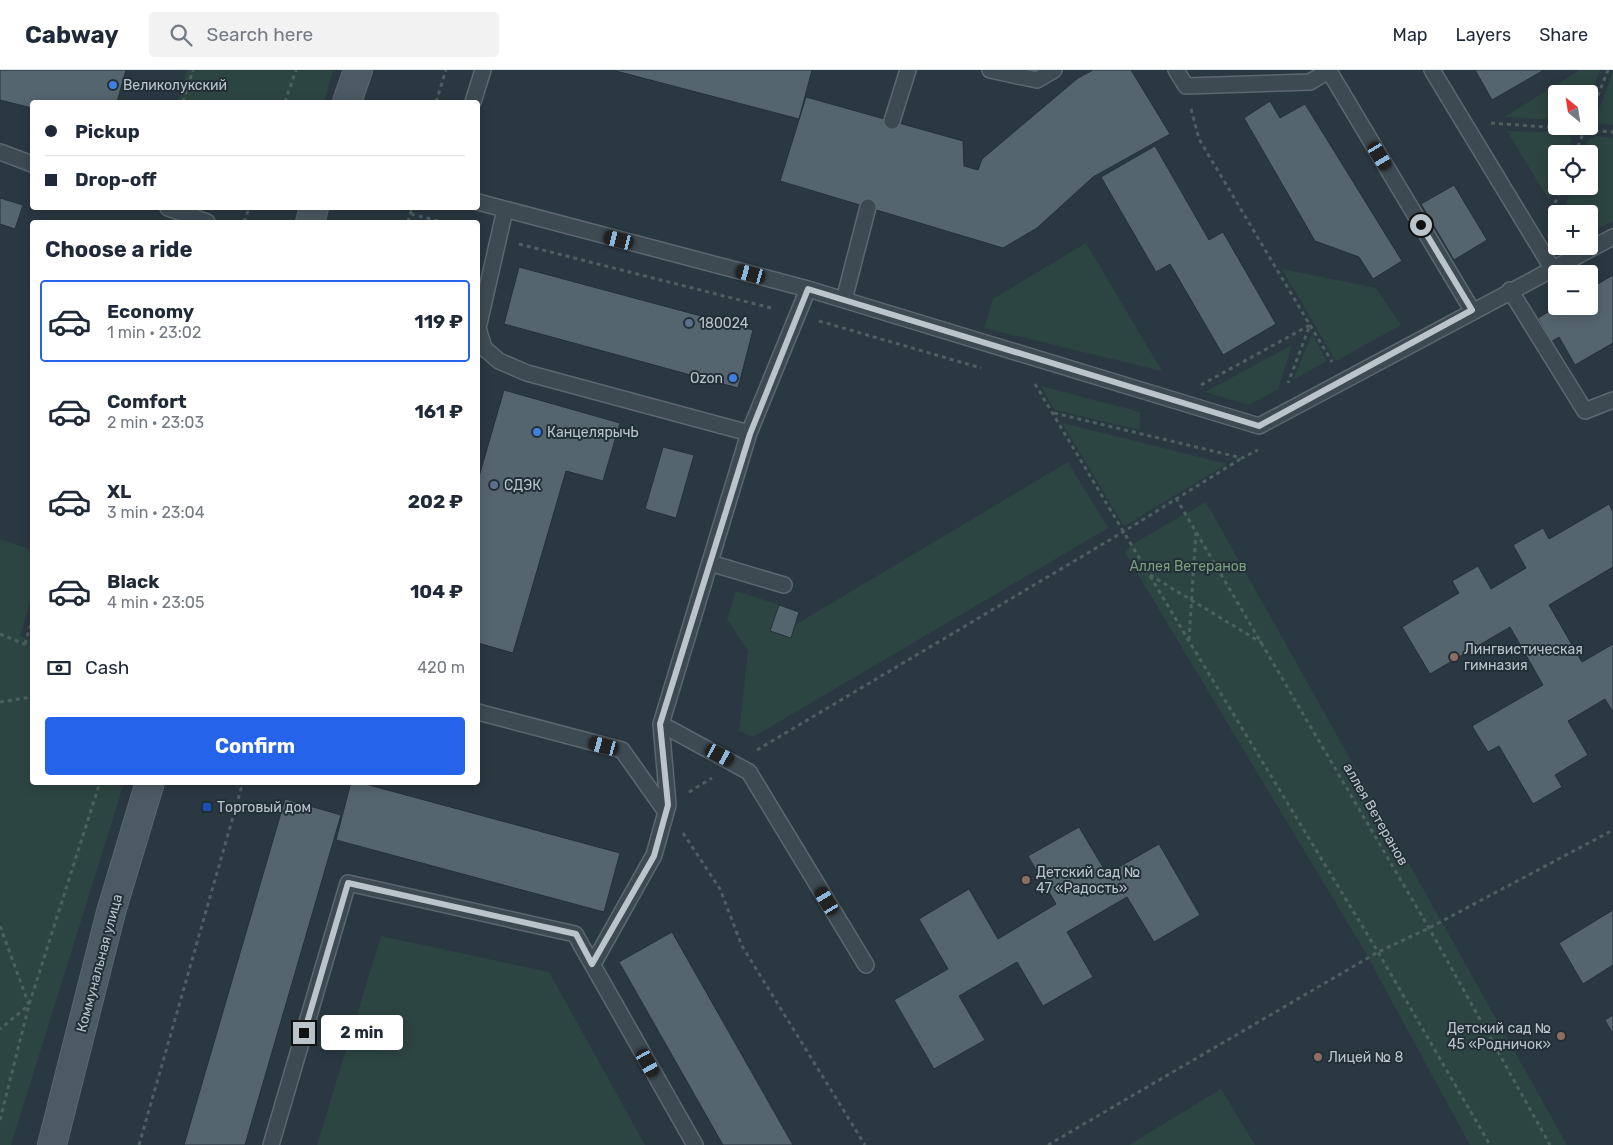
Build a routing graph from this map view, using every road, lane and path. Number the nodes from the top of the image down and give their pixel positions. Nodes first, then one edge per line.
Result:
1 (193, 70) edge
2 (296, 70) edge
3 (358, 70) edge
4 (446, 70) edge
5 (483, 70) edge
6 (908, 70) edge
7 (990, 70) edge
8 (1054, 70) edge
9 (1176, 70) edge
10 (1329, 70) edge
11 (1432, 70) edge
12 (1608, 70) edge
13 (1186, 86) junction
14 (1598, 95) edge
15 (184, 100) edge
16 (286, 100) edge
17 (349, 100) edge
18 (437, 100) edge
19 (474, 100) edge
20 (892, 121) dead end
21 (1463, 122) junction
22 (1548, 126) edge
23 (1598, 130) edge
24 (1613, 132) edge
25 (0, 152) edge
26 (30, 163) edge
27 (480, 203) edge
28 (868, 207) dead end
29 (174, 210) edge
30 (412, 210) edge
31 (506, 210) junction
32 (411, 214) junction
33 (202, 220) edge
34 (409, 220) edge
35 (434, 220) edge
36 (1613, 237) edge
37 (499, 238) junction
38 (1550, 265) edge
39 (1558, 265) edge
40 (1548, 270) edge
41 (808, 289) junction
42 (1510, 290) junction
43 (844, 300) junction
44 (1472, 310) junction
45 (798, 315) junction
46 (480, 319) edge
47 (1310, 325) junction
48 (480, 335) edge
49 (988, 370) dead end
50 (1342, 380) junction
51 (1027, 381) dead end
52 (1198, 386) dead end
53 (1286, 390) dead end
54 (1613, 400) edge
55 (750, 434) junction
56 (1242, 458) dead end
57 (1176, 498) junction
58 (1196, 530) junction
59 (1123, 532) junction
60 (710, 563) junction
61 (1150, 575) junction
62 (784, 585) dead end
63 (1191, 602) junction
64 (30, 627) edge
65 (0, 634) edge
66 (1189, 641) junction
67 (25, 644) junction
68 (1263, 644) junction
69 (30, 646) edge
70 (30, 697) edge
71 (0, 702) edge
72 (480, 713) edge
73 (660, 724) junction
74 (735, 763) junction
75 (99, 785) edge
76 (149, 785) edge
77 (243, 785) edge
78 (667, 809) junction
79 (1613, 830) edge
80 (0, 926) edge
81 (1429, 928) junction
82 (1378, 952) junction
83 (592, 964) junction
84 (866, 966) dead end
85 (29, 1005) junction
86 (0, 1030) edge
87 (0, 1120) edge
88 (52, 1145) edge
89 (139, 1145) edge
90 (271, 1145) edge
91 (695, 1145) edge
92 (865, 1145) edge
93 (1048, 1145) edge
94 (1490, 1145) edge
95 (1550, 1145) edge

1 - 15 path
2 - 16 path
3 - 17 main road
4 - 18 path
5 - 19 lane
6 - 20 lane
7 - 8 lane
9 - 13 lane
10 - 13 lane
10 - 44 lane
11 - 21 lane
12 - 14 path
13 - 47 path
21 - 22 path
21 - 38 lane
23 - 24 path
25 - 26 lane
27 - 31 lane
28 - 43 lane
29 - 33 lane
30 - 32 path
31 - 37 lane
31 - 41 lane
32 - 34 path
32 - 35 path
36 - 39 lane
37 - 45 path
37 - 46 lane
40 - 42 lane
41 - 43 lane
41 - 45 lane
42 - 44 lane
42 - 54 lane
43 - 50 lane
44 - 50 lane
45 - 49 path
45 - 55 lane
47 - 50 path
47 - 52 path
47 - 53 path
48 - 55 lane
51 - 59 path
55 - 60 lane
56 - 57 path
57 - 58 path, аллея Ветеранов
57 - 59 path
58 - 63 path
58 - 68 path, аллея Ветеранов
59 - 61 path
59 - 74 path
60 - 62 lane
60 - 73 lane
61 - 63 path
61 - 66 path
63 - 66 path
63 - 68 path
64 - 67 path
65 - 67 path
66 - 82 path
67 - 69 path
68 - 81 path, аллея Ветеранов
70 - 71 path
72 - 78 lane
73 - 74 lane
73 - 78 lane
74 - 78 path
74 - 84 lane
75 - 85 path
76 - 88 main road, Коммунальная улица
77 - 89 path
78 - 83 lane
78 - 92 path
79 - 81 path
80 - 85 path
81 - 82 path
81 - 95 path, аллея Ветеранов
82 - 93 path
82 - 94 path
83 - 90 lane
83 - 91 lane
85 - 86 path
85 - 87 path

